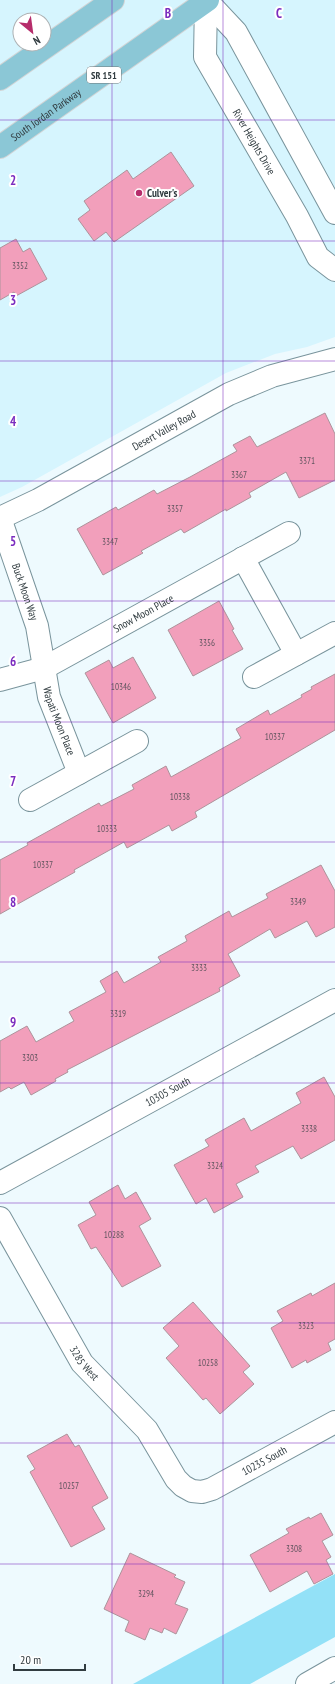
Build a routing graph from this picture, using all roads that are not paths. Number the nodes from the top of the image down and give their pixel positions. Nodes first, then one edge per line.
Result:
1 (112, 0) edge
2 (207, 0) edge
3 (0, 79) edge
4 (0, 147) edge
5 (335, 213) edge
6 (335, 270) edge
7 (335, 359) edge
8 (0, 518) edge
9 (289, 533) dead end
10 (243, 558) junction
11 (335, 633) edge
12 (296, 654) junction
13 (44, 668) junction
14 (254, 677) dead end
15 (0, 680) edge
16 (137, 741) dead end
17 (79, 773) junction
18 (30, 800) dead end
19 (335, 1000) edge
20 (0, 1183) edge
21 (0, 1218) edge
22 (335, 1422) edge
23 (192, 1491) joint
24 (335, 1668) edge
25 (307, 1684) edge

1 - 3 main road
2 - 4 main road, South Jordan Parkway / SR 151
2 - 5 street
2 - 6 street, River Heights Drive
7 - 8 street, Desert Valley Road
8 - 13 street, Buck Moon Way
9 - 10 street, Snow Moon Place
10 - 12 street
10 - 13 street, Snow Moon Place
11 - 12 street
12 - 14 street
13 - 15 street, Snow Moon Place
13 - 17 street, Wapati Moon Place
16 - 17 street
17 - 18 street
19 - 20 street, 10305 South
21 - 23 street, 3285 West
22 - 23 street, 10235 South
24 - 25 street

